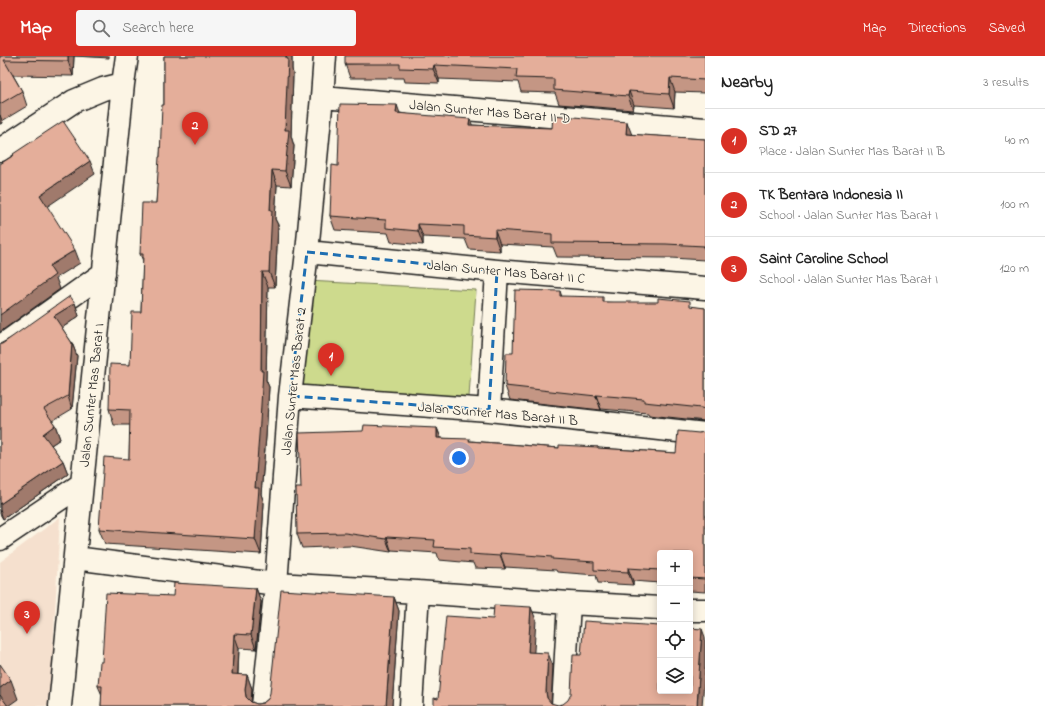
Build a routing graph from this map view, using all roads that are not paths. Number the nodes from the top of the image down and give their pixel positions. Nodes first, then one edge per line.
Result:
1 (127, 56) edge
2 (325, 56) edge
3 (123, 84) junction
4 (322, 97) junction
5 (705, 129) edge
6 (0, 150) edge
7 (306, 252) junction
8 (497, 271) junction
9 (104, 273) junction
10 (705, 288) edge
11 (0, 347) edge
12 (290, 396) junction
13 (490, 410) junction
14 (705, 434) edge
15 (82, 484) junction
16 (0, 539) edge
17 (75, 558) junction
18 (276, 584) junction
19 (418, 592) junction
20 (570, 604) junction
21 (657, 608) edge
22 (693, 610) edge
23 (705, 610) edge
24 (60, 706) edge
25 (263, 706) edge
26 (411, 706) edge
27 (563, 706) edge

1 - 3 street, Jalan Sunter Mas Barat I
2 - 4 street, Jalan Sunter Mas Barat 2
3 - 6 street
3 - 9 street, Jalan Sunter Mas Barat I
4 - 5 street, Jalan Sunter Mas Barat II D
4 - 7 street, Jalan Sunter Mas Barat 2
7 - 8 street, Jalan Sunter Mas Barat II C
7 - 12 street, Jalan Sunter Mas Barat 2
8 - 10 street, Jalan Sunter Mas Barat II C
8 - 13 street
9 - 11 street
9 - 15 street, Jalan Sunter Mas Barat I
12 - 13 street, Jalan Sunter Mas Barat II B
12 - 18 street, Jalan Sunter Mas Barat 2
13 - 14 street, Jalan Sunter Mas Barat II B
15 - 16 street
15 - 17 street, Jalan Sunter Mas Barat I
17 - 18 street
17 - 24 street, Jalan Sunter Mas Barat I
18 - 19 street
18 - 25 street, Jalan Sunter Mas Barat 2
19 - 20 street
19 - 26 street
20 - 21 street
20 - 27 street
22 - 23 street

